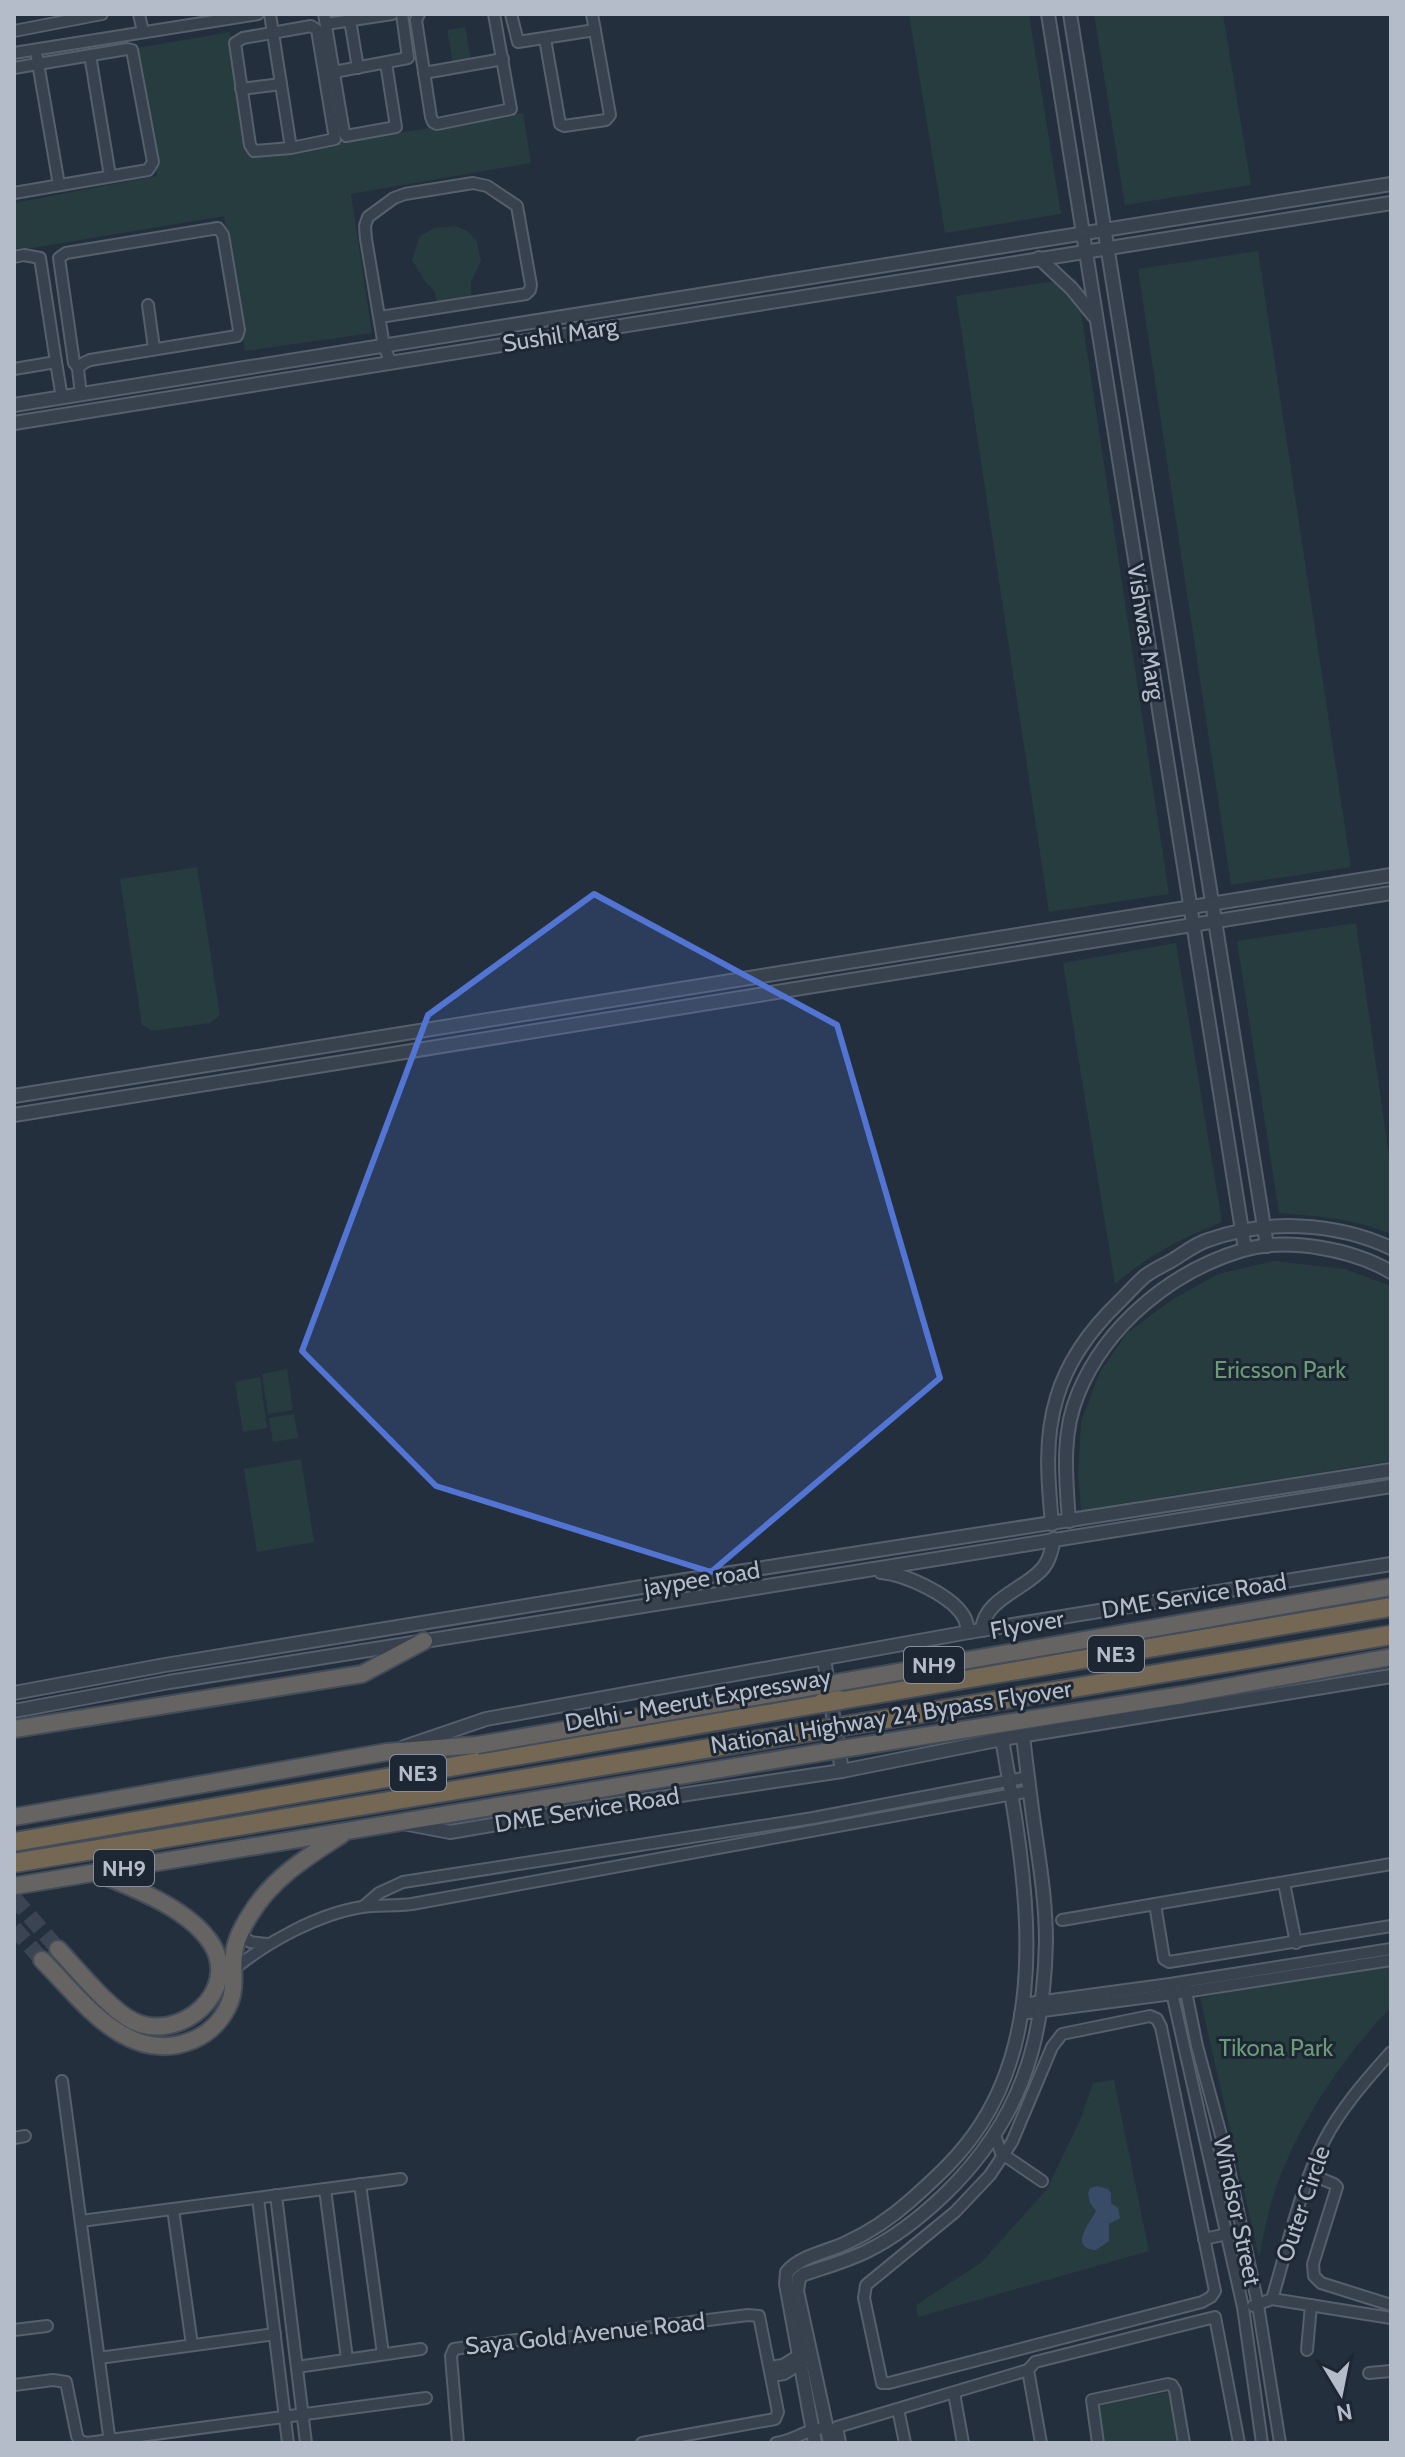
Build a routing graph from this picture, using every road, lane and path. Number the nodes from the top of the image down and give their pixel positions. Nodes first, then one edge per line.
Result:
1 (102, 14) edge
2 (139, 14) edge
3 (258, 14) edge
4 (270, 14) edge
5 (392, 14) edge
6 (402, 14) edge
7 (419, 14) edge
8 (494, 14) edge
9 (511, 14) edge
10 (592, 14) edge
11 (1048, 14) edge
12 (1070, 14) edge
13 (239, 16) edge
14 (325, 19) edge
15 (350, 20) junction
16 (595, 30) junction
17 (14, 32) edge
18 (143, 32) junction
19 (273, 33) junction
20 (545, 39) junction
21 (36, 49) junction
22 (16, 52) edge
23 (90, 55) junction
24 (503, 59) junction
25 (386, 63) junction
26 (38, 64) junction
27 (14, 68) edge
28 (358, 68) junction
29 (334, 72) junction
30 (424, 73) junction
31 (281, 84) junction
32 (241, 89) junction
33 (291, 148) junction
34 (110, 176) junction
35 (1391, 184) edge
36 (59, 185) junction
37 (14, 193) edge
38 (1391, 203) edge
39 (1104, 230) junction
40 (1083, 234) junction
41 (1107, 247) junction
42 (1085, 251) junction
43 (14, 257) edge
44 (1039, 258) junction
45 (148, 305) dead end
46 (380, 317) junction
47 (1096, 319) junction
48 (384, 346) junction
49 (154, 348) junction
50 (56, 362) junction
51 (391, 363) junction
52 (78, 368) junction
53 (14, 369) edge
54 (81, 395) junction
55 (62, 398) junction
56 (14, 405) edge
57 (14, 423) edge
58 (1391, 875) edge
59 (1391, 893) edge
60 (1212, 904) junction
61 (1190, 907) junction
62 (1215, 922) junction
63 (1193, 925) junction
64 (14, 1096) edge
65 (14, 1115) edge
66 (1264, 1227) junction
67 (1242, 1230) junction
68 (1267, 1246) junction
69 (1391, 1248) edge
70 (1245, 1249) junction
71 (1391, 1272) edge
72 (1391, 1470) edge
73 (1391, 1486) edge
74 (1285, 1487) junction
75 (1289, 1502) junction
76 (1069, 1521) junction
77 (1052, 1524) junction
78 (1054, 1539) junction
79 (1391, 1564) edge
80 (858, 1571) junction
81 (1391, 1587) edge
82 (1391, 1607) edge
83 (465, 1618) junction
84 (975, 1631) junction
85 (469, 1634) junction
86 (1391, 1635) edge
87 (424, 1641) junction
88 (1391, 1657) edge
89 (824, 1659) junction
90 (165, 1665) junction
91 (1391, 1676) edge
92 (169, 1682) junction
93 (14, 1693) edge
94 (14, 1711) edge
95 (14, 1729) edge
96 (1023, 1736) junction
97 (1002, 1739) junction
98 (387, 1752) junction
99 (842, 1771) junction
100 (1028, 1777) junction
101 (1009, 1779) junction
102 (1030, 1791) junction
103 (1011, 1794) junction
104 (14, 1817) edge
105 (399, 1823) junction
106 (726, 1831) junction
107 (346, 1832) junction
108 (14, 1842) edge
109 (727, 1846) junction
110 (14, 1863) edge
111 (1391, 1864) edge
112 (95, 1872) junction
113 (1284, 1883) junction
114 (14, 1886) edge
115 (1155, 1904) junction
116 (364, 1906) junction
117 (1062, 1920) dead end
118 (1391, 1926) edge
119 (240, 1933) junction
120 (1296, 1943) junction
121 (269, 1944) junction
122 (58, 1949) tunnel mouth
123 (1391, 1949) edge
124 (42, 1960) tunnel mouth
125 (1391, 1960) edge
126 (1350, 1961) junction
127 (233, 1970) junction
128 (1185, 1987) junction
129 (1171, 1989) junction
130 (1041, 2006) junction
131 (1021, 2009) junction
132 (1390, 2055) edge
133 (62, 2081) dead end
134 (995, 2135) junction
135 (1004, 2155) junction
136 (1310, 2174) junction
137 (401, 2179) dead end
138 (1042, 2181) dead end
139 (360, 2184) junction
140 (325, 2189) junction
141 (276, 2195) junction
142 (258, 2198) junction
143 (173, 2209) junction
144 (81, 2221) junction
145 (1227, 2234) junction
146 (1204, 2239) junction
147 (1272, 2299) junction
148 (1258, 2305) junction
149 (1311, 2305) junction
150 (1391, 2305) edge
151 (1243, 2307) junction
152 (1391, 2318) edge
153 (47, 2326) dead end
154 (14, 2330) edge
155 (275, 2334) junction
156 (192, 2345) junction
157 (421, 2349) dead end
158 (1307, 2350) dead end
159 (383, 2354) junction
160 (99, 2358) junction
161 (347, 2359) junction
162 (800, 2359) junction
163 (297, 2367) junction
164 (1028, 2370) junction
165 (1391, 2371) edge
166 (771, 2372) junction
167 (1369, 2373) dead end
168 (14, 2385) edge
169 (954, 2393) junction
170 (426, 2398) dead end
171 (898, 2409) junction
172 (302, 2415) junction
173 (285, 2417) junction
174 (827, 2428) junction
175 (814, 2436) edge
176 (110, 2442) edge
177 (87, 2443) edge
178 (288, 2443) edge
179 (306, 2443) edge
180 (458, 2443) edge
181 (642, 2443) edge
182 (776, 2443) edge
183 (830, 2443) edge
184 (840, 2443) edge
185 (905, 2443) edge
186 (963, 2443) edge
187 (1041, 2443) edge
188 (1098, 2443) edge
189 (1184, 2443) edge
190 (1239, 2443) edge
191 (1262, 2443) edge
192 (1280, 2443) edge

1 - 17 street
2 - 18 street
3 - 13 street
4 - 19 street
5 - 15 street
6 - 25 street
7 - 30 street
8 - 24 street
9 - 20 street
10 - 16 street
11 - 40 street, Vishwas Marg
12 - 39 street, Vishwas Marg
13 - 18 street
14 - 15 street
14 - 29 street
15 - 28 street
16 - 20 street
16 - 20 street
17 - 22 street
18 - 21 street
19 - 31 street
19 - 32 street
19 - 33 street
21 - 22 street
21 - 26 street
23 - 26 street
23 - 34 street
23 - 34 street
24 - 30 street
24 - 30 street
25 - 28 street
25 - 29 street
26 - 27 street
26 - 36 street
28 - 29 street
31 - 32 street
31 - 33 street
32 - 33 street
34 - 36 street
35 - 39 street, Sushil Marg
36 - 37 street
38 - 41 street, Sushil Marg
39 - 40 street, Sushil Marg
39 - 41 street, Vishwas Marg
40 - 42 street, Vishwas Marg
40 - 48 street, Sushil Marg
41 - 42 street, Sushil Marg
41 - 60 street, Vishwas Marg
42 - 44 street, Sushil Marg
42 - 47 street, Vishwas Marg
43 - 50 street
44 - 47 street
44 - 51 street, Sushil Marg
45 - 49 street
46 - 46 street
46 - 48 street
47 - 61 street, Vishwas Marg
48 - 51 street
48 - 54 street, Sushil Marg
49 - 52 street
49 - 52 street
50 - 53 street
50 - 55 street
51 - 57 street, Sushil Marg
52 - 54 street
54 - 55 street, Sushil Marg
55 - 56 street, Sushil Marg
58 - 60 street
59 - 62 street
60 - 61 street
60 - 62 street, Vishwas Marg
61 - 63 street, Vishwas Marg
61 - 64 street
62 - 63 street
62 - 66 street, Vishwas Marg
63 - 65 street
63 - 67 street, Vishwas Marg
66 - 67 street
66 - 68 street, Vishwas Marg
66 - 69 street
67 - 70 street, Vishwas Marg
67 - 77 street
68 - 70 street
68 - 71 street
70 - 76 street
72 - 74 street, jaypee road
73 - 75 street
74 - 75 street
74 - 76 street, jaypee road
75 - 78 street
76 - 77 street, jaypee road
77 - 83 street, jaypee road
78 - 80 street
78 - 84 street
79 - 84 street, DME Service Road
80 - 84 street
80 - 85 street
81 - 98 highway, Flyover / NH9, bridge
82 - 108 highway, Delhi - Meerut Expressway / NE3
83 - 85 street
83 - 90 street, jaypee road
84 - 89 street, DME Service Road
85 - 87 street
86 - 110 highway, Delhi - Meerut Expressway / NE3
87 - 92 street
87 - 95 highway
88 - 105 highway, National Highway 24 Bypass Flyover / NH9, bridge
89 - 98 street, DME Service Road
89 - 99 street
90 - 92 street
90 - 93 street, jaypee road
91 - 96 street, DME Service Road
92 - 94 street
96 - 97 street, DME Service Road
96 - 100 street
97 - 99 street, DME Service Road
97 - 101 street
98 - 104 highway, Flyover
99 - 105 street, DME Service Road
100 - 101 street
100 - 102 street
101 - 103 street
101 - 106 street
102 - 103 street
102 - 130 street
103 - 109 street
103 - 131 street
105 - 107 highway, NH9
106 - 109 street
106 - 116 street
107 - 112 highway, NH9
107 - 119 highway
109 - 116 street
111 - 113 street
112 - 114 highway, NH9
112 - 122 highway
113 - 115 street
113 - 120 street
115 - 117 street
115 - 120 street
116 - 121 street
118 - 120 street
119 - 121 street
119 - 127 highway
121 - 127 street
123 - 126 street
124 - 127 highway
125 - 126 street
126 - 128 street
128 - 129 street
128 - 148 street, Windsor Street
129 - 130 street
129 - 145 street, Windsor Street
130 - 131 street
130 - 134 street
131 - 162 street
132 - 136 street, Outer Circle
133 - 144 street
134 - 135 street
134 - 174 street
135 - 138 street
135 - 146 street
135 - 146 street
136 - 147 street, Outer Circle
136 - 150 street
137 - 139 street
139 - 140 street
139 - 159 street
140 - 141 street
140 - 161 street
141 - 142 street
141 - 163 street
142 - 143 street
142 - 155 street
143 - 144 street
143 - 156 street
144 - 160 street
145 - 146 street
145 - 151 street, Windsor Street
147 - 148 street
147 - 149 street
148 - 151 street
148 - 192 street, Windsor Street
149 - 152 street
149 - 158 street
151 - 191 street, Windsor Street
153 - 154 street
155 - 156 street
155 - 173 street
156 - 160 street
157 - 159 street
159 - 161 street
160 - 176 street
161 - 163 street
162 - 166 street
162 - 175 street
163 - 172 street
164 - 169 street
164 - 187 street
164 - 190 street
165 - 167 street
166 - 180 street, Saya Gold Avenue Road
166 - 181 street, Saya Gold Avenue Road
168 - 177 street
169 - 171 street
169 - 186 street
170 - 172 street
171 - 184 street
171 - 185 street
172 - 173 street
172 - 179 street
173 - 176 street
173 - 178 street
174 - 175 street
174 - 183 street
175 - 182 street
176 - 177 street
188 - 189 street

